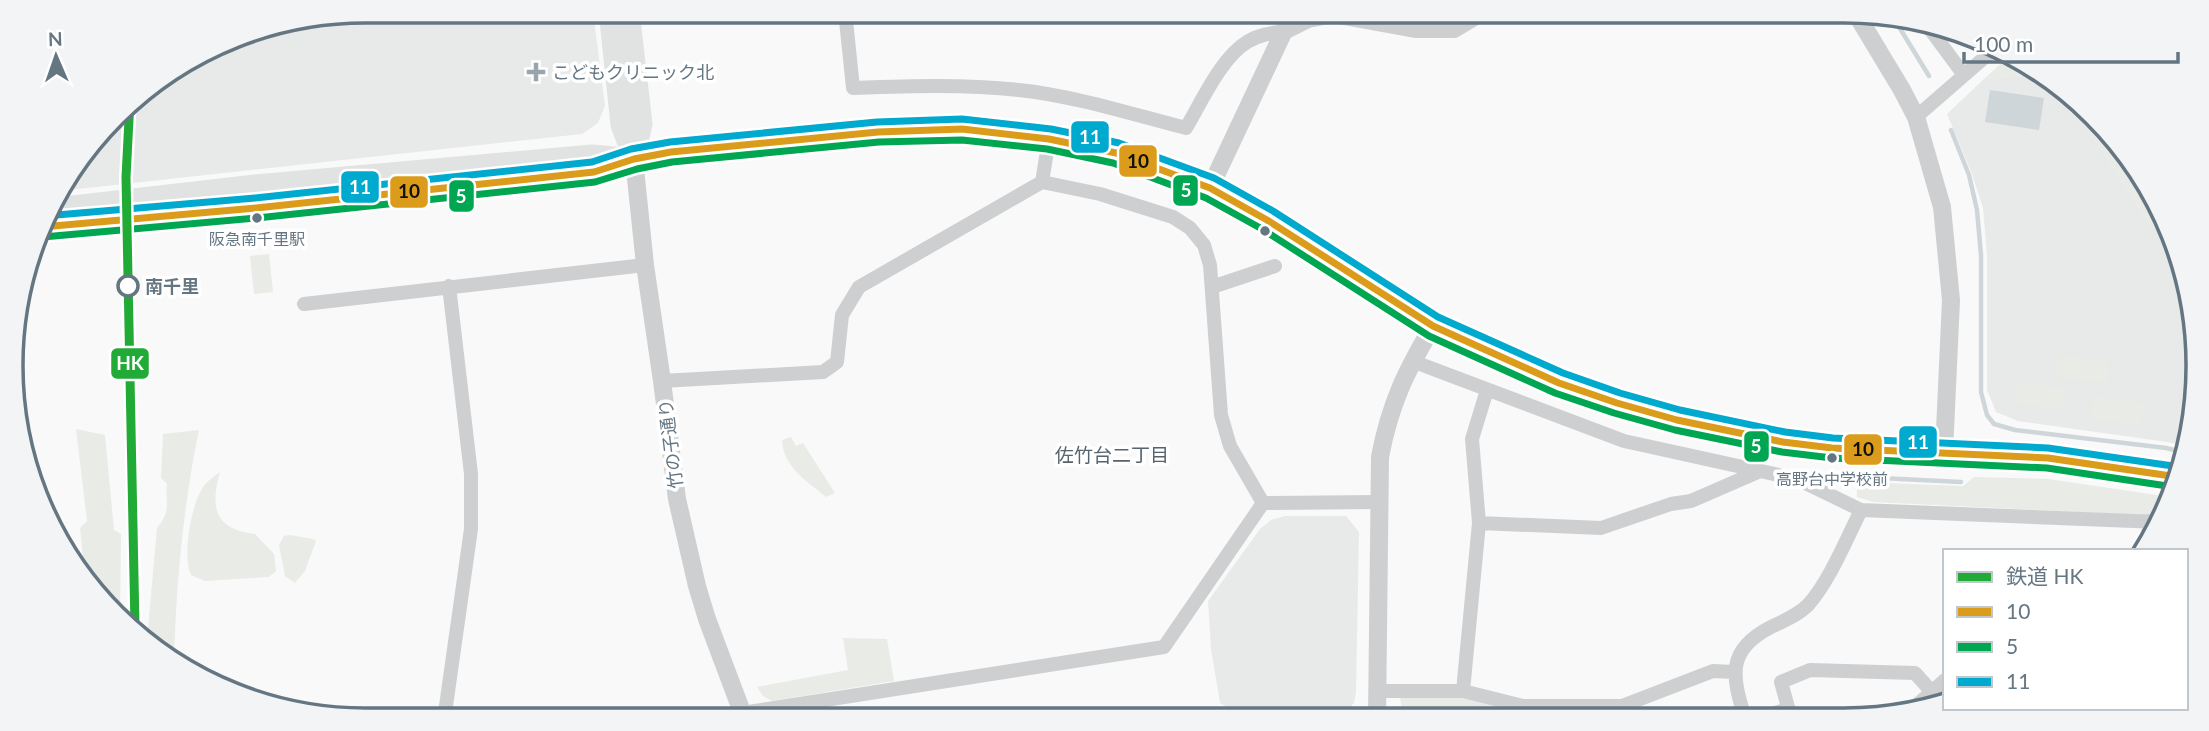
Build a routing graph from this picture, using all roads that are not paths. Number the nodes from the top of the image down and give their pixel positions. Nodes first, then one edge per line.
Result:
1 (610, 23) edge
2 (630, 23) edge
3 (846, 23) edge
4 (1300, 23) edge
5 (1382, 23) edge
6 (1463, 23) edge
7 (1862, 23) edge
8 (1284, 31) junction
9 (1934, 35) edge
10 (1988, 55) edge
11 (1964, 75) junction
12 (1916, 117) junction
13 (1049, 139) junction
14 (634, 159) junction
15 (1042, 182) junction
16 (1210, 188) junction
17 (62, 207) edge
18 (53, 226) edge
19 (645, 265) junction
20 (1275, 266) dead end
21 (449, 286) junction
22 (1212, 287) junction
23 (304, 304) dead end
24 (1433, 326) junction
25 (1412, 360) junction
26 (662, 381) junction
27 (1487, 390) junction
28 (1944, 452) junction
29 (1760, 471) junction
30 (2168, 476) edge
31 (1378, 502) junction
32 (1263, 503) junction
33 (1861, 510) junction
34 (2148, 522) edge
35 (1479, 523) junction
36 (1734, 672) junction
37 (1943, 682) edge
38 (1377, 691) junction
39 (1463, 691) junction
40 (1931, 691) junction
41 (1922, 699) edge
42 (446, 708) edge
43 (740, 708) edge
44 (798, 708) edge
45 (1377, 708) edge
46 (1742, 708) edge
47 (1788, 708) edge

1 - 14 main road
2 - 14 main road
3 - 8 street
4 - 8 street
5 - 6 street
7 - 12 street
8 - 16 street
9 - 11 street
10 - 11 street
11 - 12 street
12 - 28 street
13 - 14 main road
13 - 15 street
13 - 16 main road
14 - 17 main road
14 - 18 main road
14 - 19 street, 竹の子通り
15 - 22 street
15 - 26 street
16 - 24 main road
19 - 21 street
19 - 26 street, 竹の子通り
20 - 22 street
21 - 23 street
21 - 42 street
22 - 32 street
24 - 25 street
24 - 28 main road
25 - 27 street
25 - 31 street
26 - 43 street, 竹の子通り
27 - 29 street
27 - 35 street
28 - 30 main road
29 - 33 street
29 - 35 street
31 - 32 street
31 - 38 street
32 - 44 street
33 - 34 street
33 - 36 street
35 - 39 street
36 - 39 street
36 - 46 street
37 - 40 street
38 - 39 street
38 - 45 street
40 - 41 street
40 - 47 street

